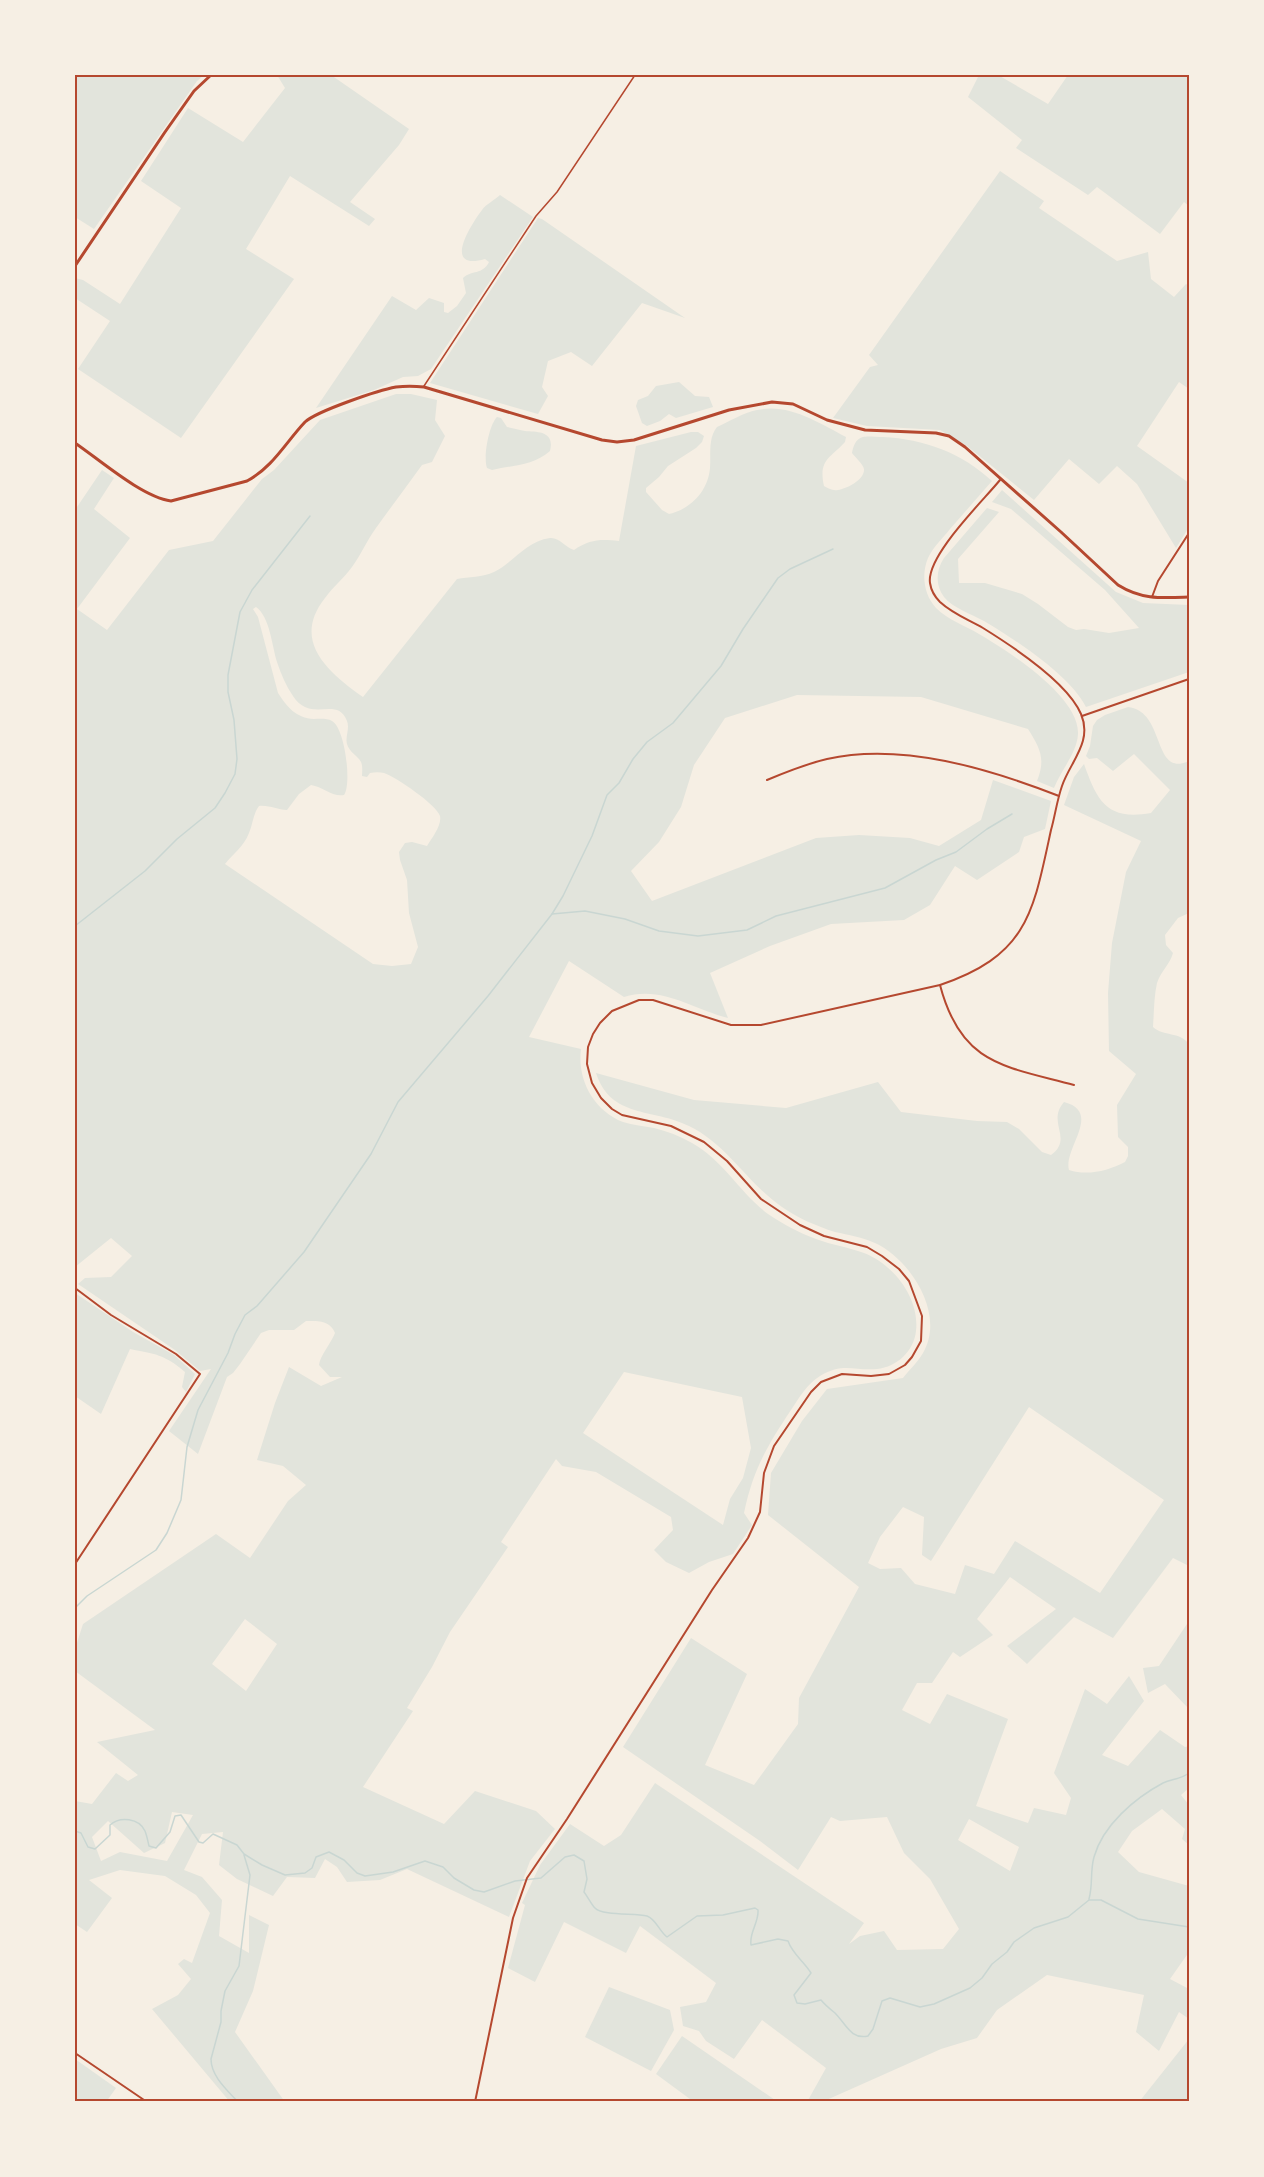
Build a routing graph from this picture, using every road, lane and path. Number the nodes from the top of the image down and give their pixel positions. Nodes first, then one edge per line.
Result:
1 (211, 75) edge
2 (635, 75) edge
3 (75, 266) edge
4 (424, 387) junction
5 (75, 442) edge
6 (1001, 479) junction
7 (1189, 533) edge
8 (1152, 597) junction
9 (1189, 597) edge
10 (1189, 679) edge
11 (1082, 716) junction
12 (767, 780) dead end
13 (1059, 795) junction
14 (940, 985) junction
15 (1074, 1084) dead end
16 (75, 1288) edge
17 (75, 1564) edge
18 (75, 2053) edge
19 (147, 2102) edge
20 (475, 2102) edge

1 - 3 street
2 - 4 lane
4 - 5 street
4 - 6 street
6 - 8 street
6 - 11 street
7 - 8 street
8 - 9 street
10 - 11 street
11 - 13 street
12 - 13 street
13 - 14 street
14 - 15 street
14 - 20 street
16 - 17 street
18 - 19 street

